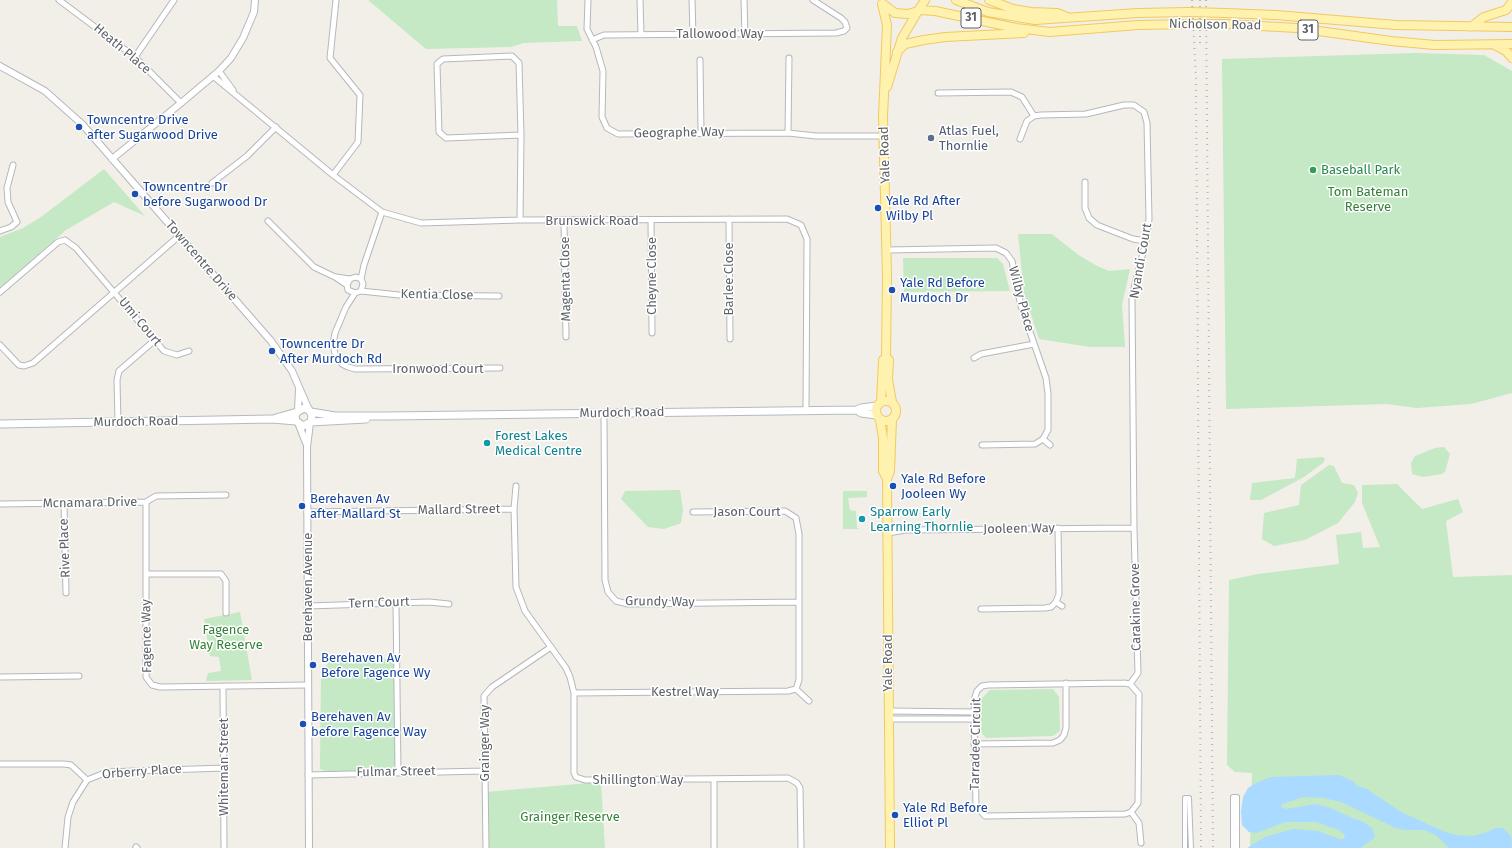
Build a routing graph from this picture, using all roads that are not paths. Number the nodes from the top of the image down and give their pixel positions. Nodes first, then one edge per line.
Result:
1 (59, 0) edge
2 (174, 0) edge
3 (255, 0) edge
4 (336, 0) edge
5 (588, 0) edge
6 (640, 0) edge
7 (692, 0) edge
8 (744, 0) edge
9 (813, 0) edge
10 (925, 0) edge
11 (956, 0) edge
12 (988, 0) edge
13 (881, 1) edge
14 (1512, 2) edge
15 (918, 10) junction
16 (1069, 18) junction
17 (1471, 27) junction
18 (1512, 27) edge
19 (1050, 32) junction
20 (641, 34) junction
21 (693, 34) junction
22 (744, 34) junction
23 (592, 40) junction
24 (1493, 44) junction
25 (1512, 44) edge
26 (897, 52) junction
27 (135, 57) junction
28 (789, 58) dead end
29 (1512, 58) edge
30 (700, 60) dead end
31 (0, 66) edge
32 (219, 71) junction
33 (213, 76) junction
34 (938, 93) dead end
35 (237, 96) junction
36 (884, 97) junction
37 (181, 104) junction
38 (1034, 116) junction
39 (276, 127) junction
40 (701, 132) junction
41 (788, 133) junction
42 (522, 136) junction
43 (884, 136) junction
44 (1020, 139) dead end
45 (112, 159) junction
46 (13, 165) dead end
47 (333, 175) junction
48 (1085, 182) dead end
49 (212, 183) dead end
50 (382, 212) junction
51 (520, 220) junction
52 (651, 220) junction
53 (729, 220) junction
54 (268, 221) dead end
55 (564, 222) junction
56 (0, 231) edge
57 (179, 236) junction
58 (1146, 241) junction
59 (887, 250) junction
60 (364, 265) junction
61 (335, 277) junction
62 (352, 278) junction
63 (362, 281) junction
64 (348, 288) junction
65 (361, 291) junction
66 (0, 292) edge
67 (114, 292) junction
68 (376, 292) junction
69 (355, 293) junction
70 (499, 296) dead end
71 (346, 307) junction
72 (652, 332) dead end
73 (566, 337) dead end
74 (730, 339) dead end
75 (155, 340) junction
76 (1034, 344) junction
77 (0, 345) edge
78 (189, 352) dead end
79 (886, 357) junction
80 (974, 358) dead end
81 (500, 368) dead end
82 (299, 389) junction
83 (892, 402) junction
84 (879, 404) junction
85 (806, 410) junction
86 (857, 410) junction
87 (298, 411) junction
88 (310, 411) junction
89 (604, 414) junction
90 (388, 416) junction
91 (878, 417) junction
92 (272, 419) junction
93 (892, 419) junction
94 (118, 422) junction
95 (311, 422) junction
96 (298, 423) junction
97 (0, 424) edge
98 (1043, 438) junction
99 (982, 445) dead end
100 (1050, 445) dead end
101 (307, 447) junction
102 (887, 479) junction
103 (516, 486) dead end
104 (226, 495) dead end
105 (146, 502) junction
106 (64, 503) junction
107 (0, 504) edge
108 (514, 509) junction
109 (307, 512) junction
110 (692, 512) dead end
111 (1058, 528) junction
112 (1134, 528) junction
113 (888, 530) junction
114 (146, 574) junction
115 (66, 592) dead end
116 (799, 602) junction
117 (1056, 602) junction
118 (396, 603) junction
119 (449, 604) dead end
120 (308, 606) junction
121 (1062, 606) dead end
122 (981, 609) dead end
123 (226, 613) dead end
124 (551, 647) junction
125 (79, 676) dead end
126 (0, 677) edge
127 (1066, 684) junction
128 (1130, 684) junction
129 (308, 685) junction
130 (223, 686) junction
131 (796, 689) junction
132 (574, 693) junction
133 (809, 701) dead end
134 (974, 712) junction
135 (889, 715) junction
136 (974, 719) junction
137 (974, 744) junction
138 (0, 764) edge
139 (224, 768) junction
140 (484, 771) junction
141 (398, 772) junction
142 (308, 775) junction
143 (87, 780) junction
144 (714, 780) junction
145 (1132, 812) junction
146 (1141, 843) dead end
147 (66, 848) edge
148 (224, 848) edge
149 (309, 848) edge
150 (486, 848) edge
151 (714, 848) edge
152 (801, 848) edge
153 (890, 848) edge
154 (1185, 848) edge
155 (1191, 848) edge
156 (1233, 848) edge
157 (1237, 848) edge

1 - 27 street, Heath Place
2 - 27 street
3 - 32 street
4 - 47 street
5 - 23 street, Geographe Way
6 - 20 street
7 - 21 street
8 - 22 street
9 - 22 street, Tallowood Way
10 - 15 main road, Yale Road
11 - 16 main road, Nicholson Road / 31
12 - 16 main road, 31
13 - 15 main road, 31
13 - 36 main road, Yale Road
14 - 17 main road
15 - 19 main road, Nicholson Road / 31
15 - 26 main road, Yale Road
16 - 17 main road, Nicholson Road / 31, bridge
17 - 18 main road, Nicholson Road / 31
19 - 24 main road, Nicholson Road / 31, bridge
19 - 26 main road
20 - 21 street, Tallowood Way
20 - 23 street, Tallowood Way
21 - 22 street, Tallowood Way
23 - 40 street, Geographe Way
24 - 25 main road, Nicholson Road / 31
24 - 29 main road
26 - 36 main road, Yale Road
27 - 37 street, Heath Place
28 - 41 street
30 - 40 street
31 - 45 street, Towncentre Drive
32 - 33 street
32 - 35 street, Brunswick Road
33 - 35 street, Brunswick Road
33 - 37 street
34 - 38 street
35 - 39 street, Brunswick Road
36 - 43 main road, Yale Road
37 - 45 street
38 - 44 street
38 - 58 street, Nyandi Court
39 - 47 street, Brunswick Road
39 - 49 street
40 - 41 street, Geographe Way
41 - 43 street, Geographe Way
42 - 42 street
42 - 51 street
43 - 59 main road, Yale Road
45 - 57 street, Towncentre Drive
46 - 56 street
47 - 50 street, Brunswick Road
48 - 58 street
50 - 51 street, Brunswick Road
50 - 60 street, Ironwood Court
51 - 55 street, Brunswick Road
52 - 53 street, Brunswick Road
52 - 55 street, Brunswick Road
52 - 72 street, Cheyne Close
53 - 74 street, Barlee Close
53 - 85 street, Brunswick Road
54 - 61 street
55 - 73 street, Magenta Close
57 - 67 street
57 - 82 street, Towncentre Drive
58 - 112 street, Nyandi Court
59 - 76 street, Wilby Place
59 - 79 main road, Yale Road
60 - 62 street, Ironwood Court
60 - 63 street, Ironwood Court
61 - 62 street
61 - 64 street
62 - 63 street
62 - 64 street, Ironwood Court
63 - 65 street, Ironwood Court
63 - 68 street, Kentia Close
64 - 69 street
64 - 71 street, Ironwood Court
65 - 68 street, Kentia Close
65 - 69 street
66 - 67 street, Umi Court
67 - 75 street, Umi Court
67 - 77 street
68 - 70 street, Kentia Close
69 - 71 street, Ironwood Court
71 - 81 street, Ironwood Court
75 - 78 street, Umi Court
75 - 94 street
76 - 80 street
76 - 98 street, Wilby Place
79 - 83 main road, Yale Road
79 - 84 main road, Yale Road
82 - 87 street, Towncentre Drive
82 - 88 street, Towncentre Drive
83 - 84 main road
83 - 93 main road
84 - 86 main road, Murdoch Road
84 - 91 main road
85 - 86 main road, Murdoch Road
85 - 89 main road, Murdoch Road
86 - 91 main road, Murdoch Road
87 - 88 main road, Murdoch Road
87 - 92 main road, Murdoch Road
87 - 96 main road
88 - 90 main road, Murdoch Road
88 - 95 main road
89 - 90 main road, Murdoch Road
89 - 116 street, Grundy Way
90 - 95 main road, Murdoch Road
91 - 93 main road
91 - 102 main road, Yale Road
92 - 94 main road, Murdoch Road
92 - 96 main road, Murdoch Road
93 - 102 main road, Yale Road
94 - 97 main road, Murdoch Road
95 - 96 main road, Murdoch Road
95 - 101 street, Berehaven Avenue
96 - 101 street, Berehaven Avenue
98 - 99 street
98 - 100 street
101 - 109 street, Berehaven Avenue
102 - 113 main road, Yale Road
103 - 108 street, Shillington Way
104 - 105 street, Mcnamara Drive
105 - 106 street, Mcnamara Drive
105 - 114 street, Fagence Way
106 - 107 street, Mcnamara Drive
106 - 115 street, Rive Place
108 - 109 street, Mallard Street
108 - 124 street, Shillington Way
109 - 120 street, Berehaven Avenue
110 - 116 street, Jason Court
111 - 112 street, Jooleen Way
111 - 113 street, Jooleen Way
111 - 117 street
112 - 128 street, Carakine Grove
113 - 135 main road, Yale Road
114 - 123 street
114 - 130 street, Fagence Way
116 - 131 street
117 - 121 street
117 - 122 street
118 - 119 street, Tern Court
118 - 120 street, Tern Court
118 - 141 street
120 - 129 street, Berehaven Avenue
124 - 132 street, Shillington Way
124 - 140 street, Grainger Way
125 - 126 street
127 - 128 street, Tarradee Circuit
127 - 134 street, Tarradee Circuit
127 - 137 street
128 - 145 street
129 - 130 street, Fagence Way
129 - 142 street, Berehaven Avenue
130 - 139 street, Whiteman Street
131 - 132 street, Kestrel Way
131 - 133 street
132 - 144 street, Shillington Way
134 - 135 street
134 - 136 street, Tarradee Circuit
135 - 136 street
135 - 153 main road, Yale Road
136 - 137 street, Tarradee Circuit
137 - 145 street, Tarradee Circuit
138 - 143 street
139 - 143 street, Orberry Place
139 - 148 street, Whiteman Street
140 - 141 street, Fulmar Street
140 - 150 street, Grainger Way
141 - 142 street, Fulmar Street
142 - 149 street, Berehaven Avenue
143 - 147 street, Orberry Place
144 - 151 street
144 - 152 street, Shillington Way
145 - 146 street
154 - 155 street
156 - 157 street

